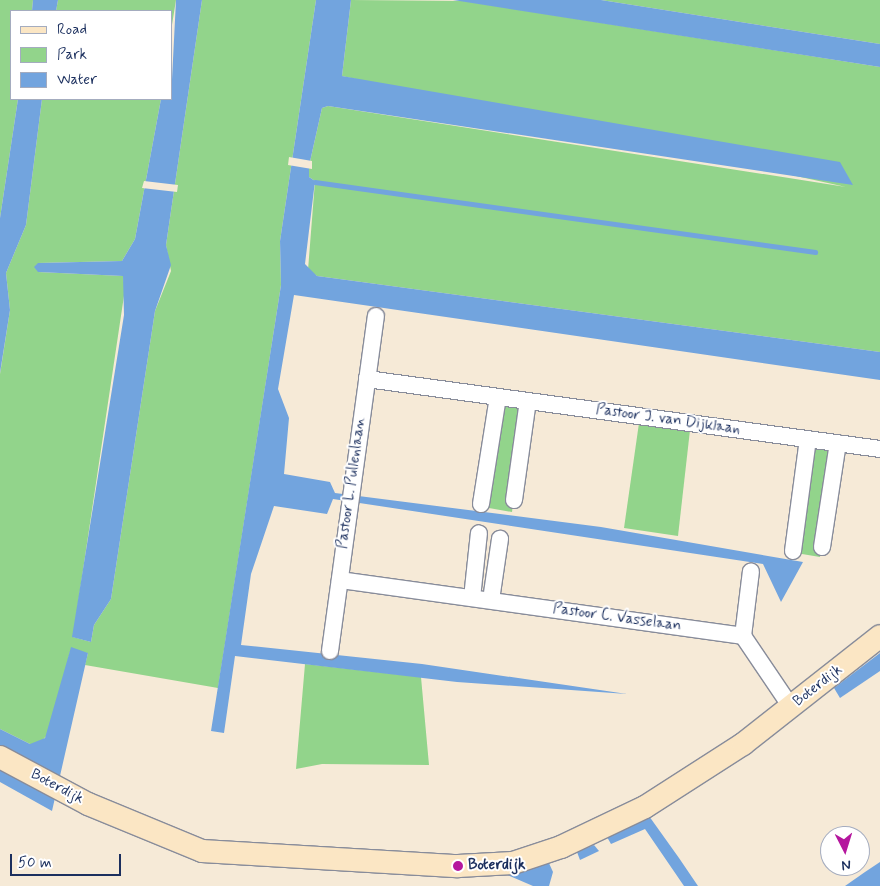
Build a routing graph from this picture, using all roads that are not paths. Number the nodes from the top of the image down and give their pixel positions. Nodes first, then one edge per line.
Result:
1 (376, 316) dead end
2 (367, 378) junction
3 (498, 397) junction
4 (528, 401) junction
5 (808, 439) junction
6 (838, 443) junction
7 (880, 449) edge
8 (514, 500) dead end
9 (481, 504) dead end
10 (479, 533) dead end
11 (500, 539) dead end
12 (822, 547) dead end
13 (793, 551) dead end
14 (751, 571) dead end
15 (340, 580) junction
16 (472, 598) junction
17 (491, 600) junction
18 (743, 636) junction
19 (880, 636) edge
20 (330, 651) dead end
21 (791, 707) junction
22 (0, 757) edge

1 - 2 street, Pastoor L. Pullenlaan
2 - 3 street, Pastoor J. van Dijklaan
2 - 15 street, Pastoor L. Pullenlaan
3 - 4 street, Pastoor J. van Dijklaan
3 - 9 street
4 - 5 street, Pastoor J. van Dijklaan
4 - 8 street
5 - 6 street, Pastoor J. van Dijklaan
5 - 13 street
6 - 7 street, Pastoor J. van Dijklaan
6 - 12 street
10 - 16 street
11 - 17 street
14 - 18 street
15 - 16 street, Pastoor C. Vasselaan
15 - 20 street, Pastoor L. Pullenlaan
16 - 17 street, Pastoor C. Vasselaan
17 - 18 street, Pastoor C. Vasselaan
18 - 21 street
19 - 21 street, Boterdijk
21 - 22 street, Boterdijk

